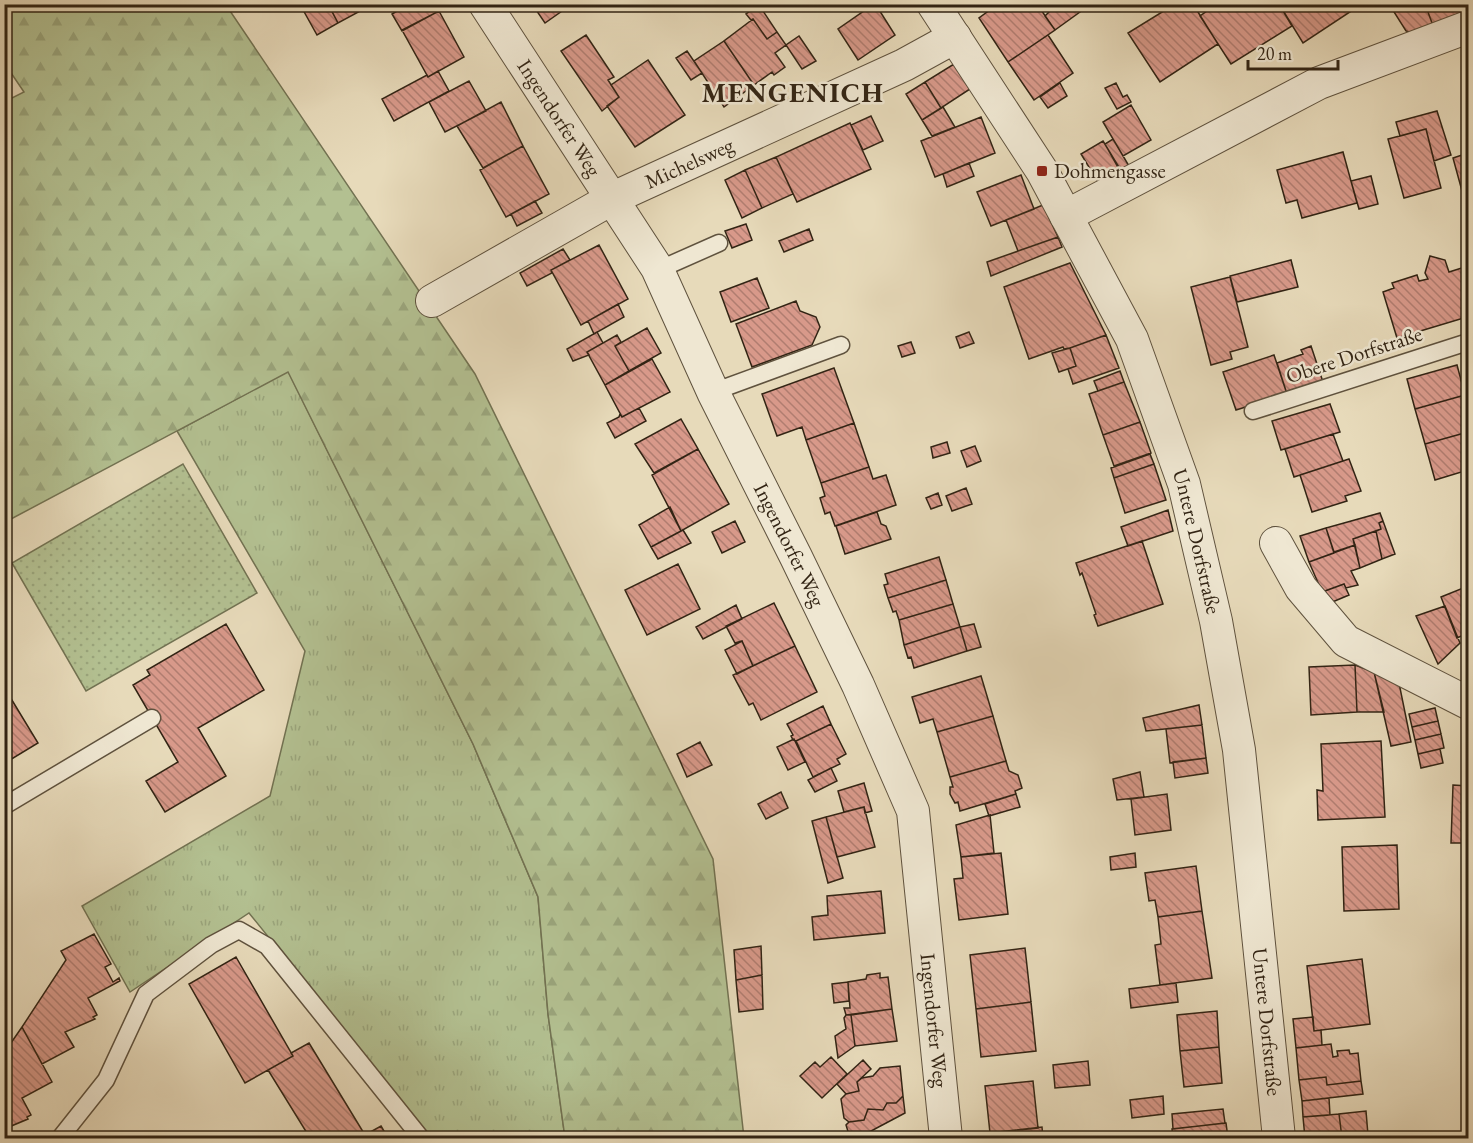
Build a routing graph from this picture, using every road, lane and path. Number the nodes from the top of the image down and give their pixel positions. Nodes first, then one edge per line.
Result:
1 (485, 4) edge
2 (933, 4) edge
3 (1468, 27) edge
4 (955, 38) junction
5 (613, 198) junction
6 (1065, 216) junction
7 (719, 243) dead end
8 (658, 270) junction
9 (432, 301) dead end
10 (1468, 342) edge
11 (842, 345) dead end
12 (713, 392) junction
13 (1253, 411) dead end
14 (1276, 543) dead end
15 (1468, 702) edge
16 (152, 718) dead end
17 (4, 806) edge
18 (60, 1138) edge
19 (421, 1138) edge
20 (946, 1138) edge
21 (1279, 1138) edge

1 - 5 street, Ingendorfer Weg
2 - 4 street, Untere Dorfstraße
3 - 6 street
4 - 5 street, Michelsweg
4 - 6 street, Untere Dorfstraße
5 - 8 street, Ingendorfer Weg
5 - 9 street, Michelsweg
6 - 21 street, Untere Dorfstraße
7 - 8 lane
8 - 12 street, Ingendorfer Weg
10 - 13 lane, Obere Dorfstraße
11 - 12 lane
12 - 20 street, Ingendorfer Weg
14 - 15 street
16 - 17 lane
18 - 19 lane

